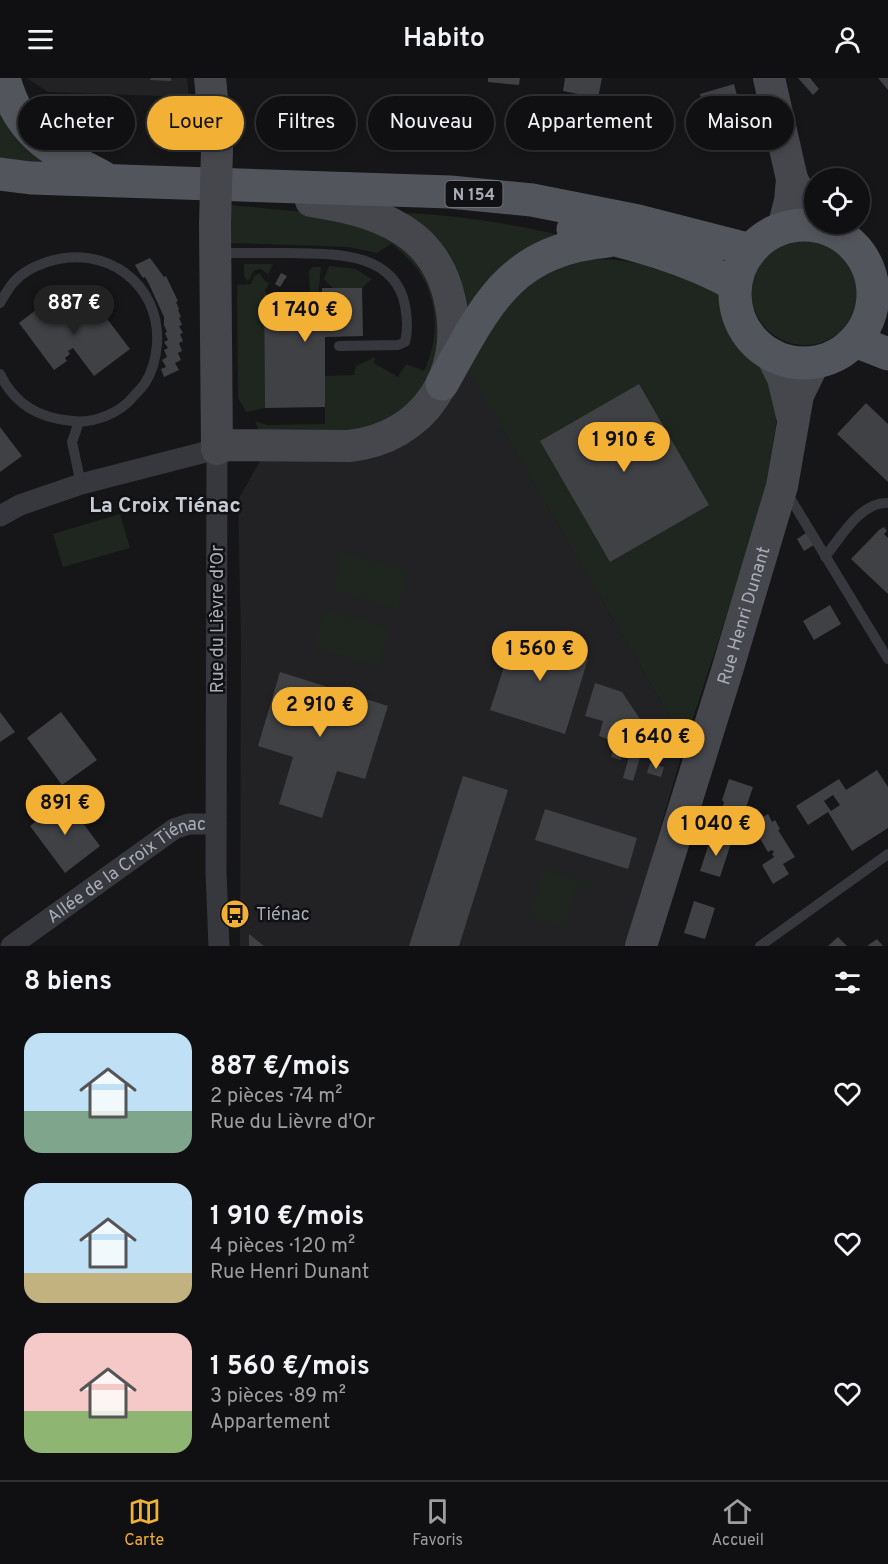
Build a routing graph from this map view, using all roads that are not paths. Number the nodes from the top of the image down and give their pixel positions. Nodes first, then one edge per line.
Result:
1 (4, 78) edge
2 (210, 78) edge
3 (222, 78) edge
4 (769, 78) edge
5 (212, 96) edge
6 (222, 96) edge
7 (217, 150) edge
8 (0, 174) edge
9 (110, 181) junction
10 (0, 187) edge
11 (311, 201) junction
12 (804, 221) edge
13 (804, 226) edge
14 (839, 234) edge
15 (215, 238) junction
16 (629, 243) junction
17 (751, 250) junction
18 (735, 285) junction
19 (0, 303) edge
20 (880, 315) edge
21 (855, 341) junction
22 (339, 346) dead end
23 (771, 354) junction
24 (888, 354) edge
25 (814, 362) junction
26 (0, 374) edge
27 (442, 384) junction
28 (793, 420) junction
29 (79, 422) junction
30 (217, 449) junction
31 (81, 484) junction
32 (782, 486) junction
33 (888, 503) edge
34 (0, 516) edge
35 (825, 557) junction
36 (888, 659) edge
37 (216, 824) junction
38 (888, 854) edge
39 (216, 872) junction
40 (12, 946) edge
41 (205, 946) edge
42 (219, 946) edge
43 (641, 946) edge
44 (760, 946) edge

1 - 9 main road
2 - 5 street, Rue du Lièvre d'Or
3 - 6 street, Rue du Lièvre d'Or
4 - 12 street
7 - 15 street, Rue du Lièvre d'Or, bridge
8 - 9 main road, N 154
9 - 17 main road, N 154
10 - 11 main road
11 - 16 main road, N 154
11 - 27 street
13 - 17 main road
14 - 20 main road
15 - 22 lane
15 - 30 street, Rue du Lièvre d'Or
16 - 18 main road, N 154
16 - 27 main road
17 - 18 main road
18 - 23 main road
19 - 29 lane
20 - 21 main road
21 - 24 main road
21 - 25 main road
23 - 25 main road
23 - 28 street
25 - 28 street, Rue Henri Dunant
26 - 29 lane
27 - 30 street
28 - 32 street, Rue Henri Dunant
29 - 31 lane
30 - 31 street
30 - 37 street, Rue du Lièvre d'Or
31 - 34 street
32 - 35 lane
32 - 43 street, Rue Henri Dunant
33 - 35 lane
35 - 36 lane
37 - 39 street, Rue du Lièvre d'Or
37 - 40 street, Allée de la Croix Tiénac
38 - 44 lane
39 - 41 street, Rue du Lièvre d'Or
39 - 42 street, Rue du Lièvre d'Or

